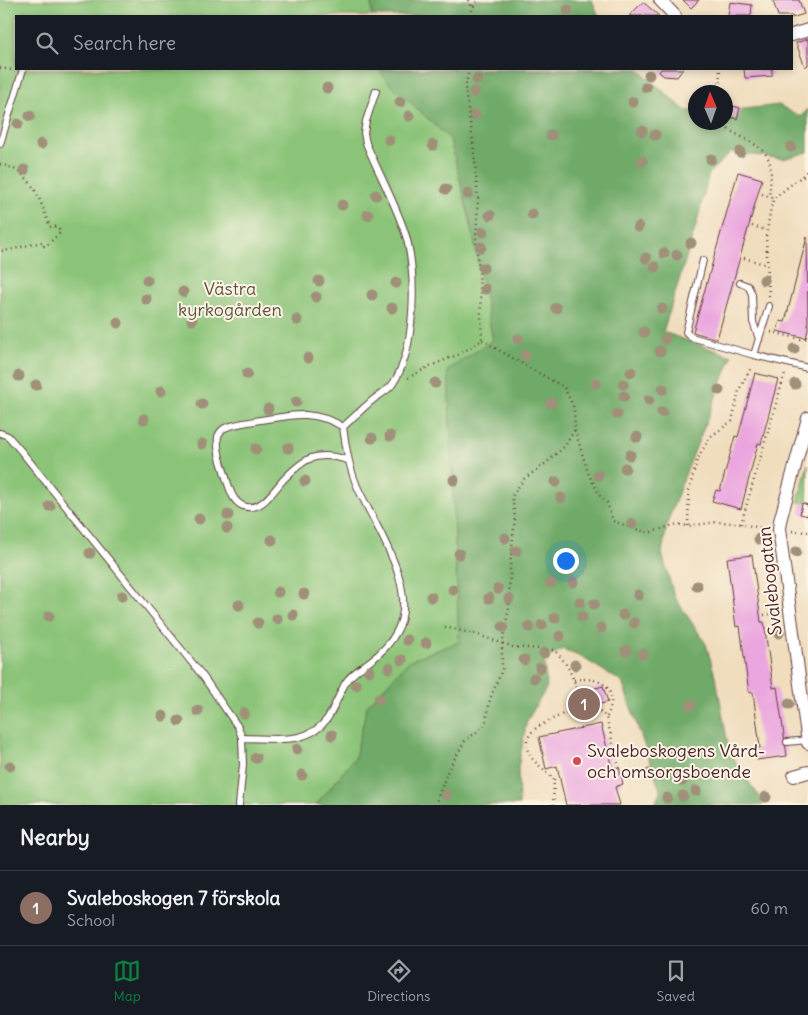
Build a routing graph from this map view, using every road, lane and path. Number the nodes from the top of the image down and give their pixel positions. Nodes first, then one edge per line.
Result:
1 (469, 0) edge
2 (478, 0) edge
3 (660, 0) edge
4 (472, 8) junction
5 (472, 15) edge
6 (674, 15) edge
7 (808, 30) edge
8 (793, 35) edge
9 (23, 70) edge
10 (469, 70) edge
11 (720, 70) edge
12 (719, 85) edge
13 (376, 91) dead end
14 (730, 130) edge
15 (0, 144) edge
16 (0, 164) edge
17 (808, 170) edge
18 (808, 175) edge
19 (801, 177) junction
20 (762, 194) dead end
21 (769, 196) junction
22 (774, 198) junction
23 (752, 226) dead end
24 (766, 230) junction
25 (0, 251) edge
26 (744, 258) dead end
27 (703, 260) dead end
28 (768, 265) junction
29 (740, 283) dead end
30 (769, 306) joint
31 (762, 330) junction
32 (808, 338) edge
33 (482, 340) junction
34 (759, 340) junction
35 (755, 355) junction
36 (788, 364) junction
37 (808, 368) edge
38 (391, 386) junction
39 (808, 418) edge
40 (343, 427) junction
41 (575, 429) junction
42 (0, 433) edge
43 (756, 456) dead end
44 (760, 457) junction
45 (347, 460) junction
46 (741, 524) junction
47 (688, 526) junction
48 (779, 532) junction
49 (445, 628) dead end
50 (502, 645) junction
51 (574, 680) junction
52 (581, 708) junction
53 (606, 718) junction
54 (242, 738) junction
55 (787, 742) dead end
56 (808, 742) edge
57 (618, 763) dead end
58 (808, 772) edge
59 (794, 776) dead end
60 (239, 805) edge
61 (436, 805) edge
62 (553, 805) edge

1 - 4 path
2 - 4 path
3 - 6 street
4 - 5 path
7 - 8 street
9 - 15 lane
10 - 33 path
11 - 12 path
13 - 38 lane
14 - 21 path
16 - 25 path
17 - 19 path
18 - 19 path
19 - 22 path
20 - 21 path
21 - 22 path
22 - 24 path
23 - 24 path
24 - 28 path
26 - 28 path
27 - 35 lane
28 - 30 path
29 - 34 lane
30 - 31 lane
31 - 32 path
31 - 34 lane
33 - 38 path
33 - 41 path
34 - 35 lane
35 - 36 lane
35 - 47 path
36 - 37 lane
36 - 44 path
38 - 40 lane
39 - 48 street, Svalebogatan
40 - 45 lane
40 - 45 lane
41 - 47 path
41 - 50 path
42 - 54 lane
43 - 44 path
44 - 46 path
45 - 54 lane
46 - 47 path
46 - 48 path
48 - 56 street, Svalebogatan
49 - 50 path
50 - 51 path
50 - 61 path
51 - 52 path
51 - 53 path
52 - 53 path
52 - 62 path
53 - 57 path
54 - 60 lane
55 - 56 lane
58 - 59 street

